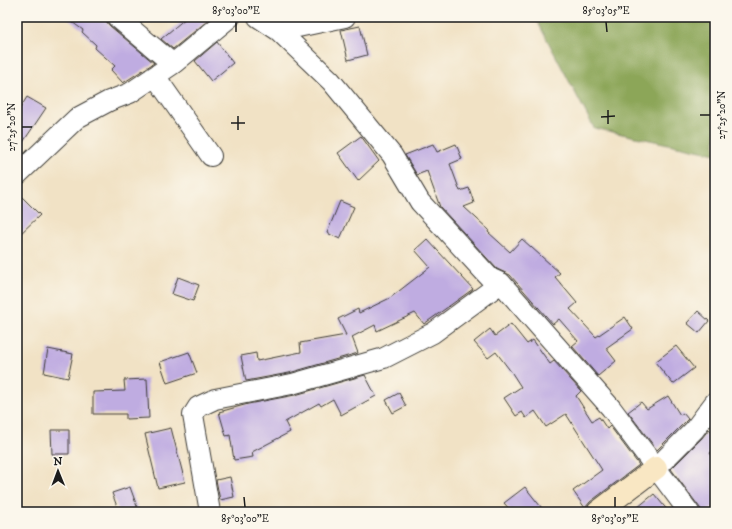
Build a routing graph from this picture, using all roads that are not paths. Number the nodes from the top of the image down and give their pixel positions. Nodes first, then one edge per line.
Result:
1 (117, 17) edge
2 (230, 17) edge
3 (258, 17) edge
4 (345, 17) edge
5 (279, 31) junction
6 (173, 64) junction
7 (155, 76) junction
8 (211, 156) dead end
9 (17, 175) edge
10 (501, 283) junction
11 (715, 402) edge
12 (656, 468) junction
13 (210, 512) edge
14 (598, 512) edge
15 (689, 512) edge

1 - 6 street
2 - 6 street
3 - 5 street
4 - 5 street
5 - 10 street
6 - 7 street
7 - 8 street
7 - 9 street
10 - 12 street
10 - 13 street
11 - 12 street
12 - 14 street
12 - 15 street

